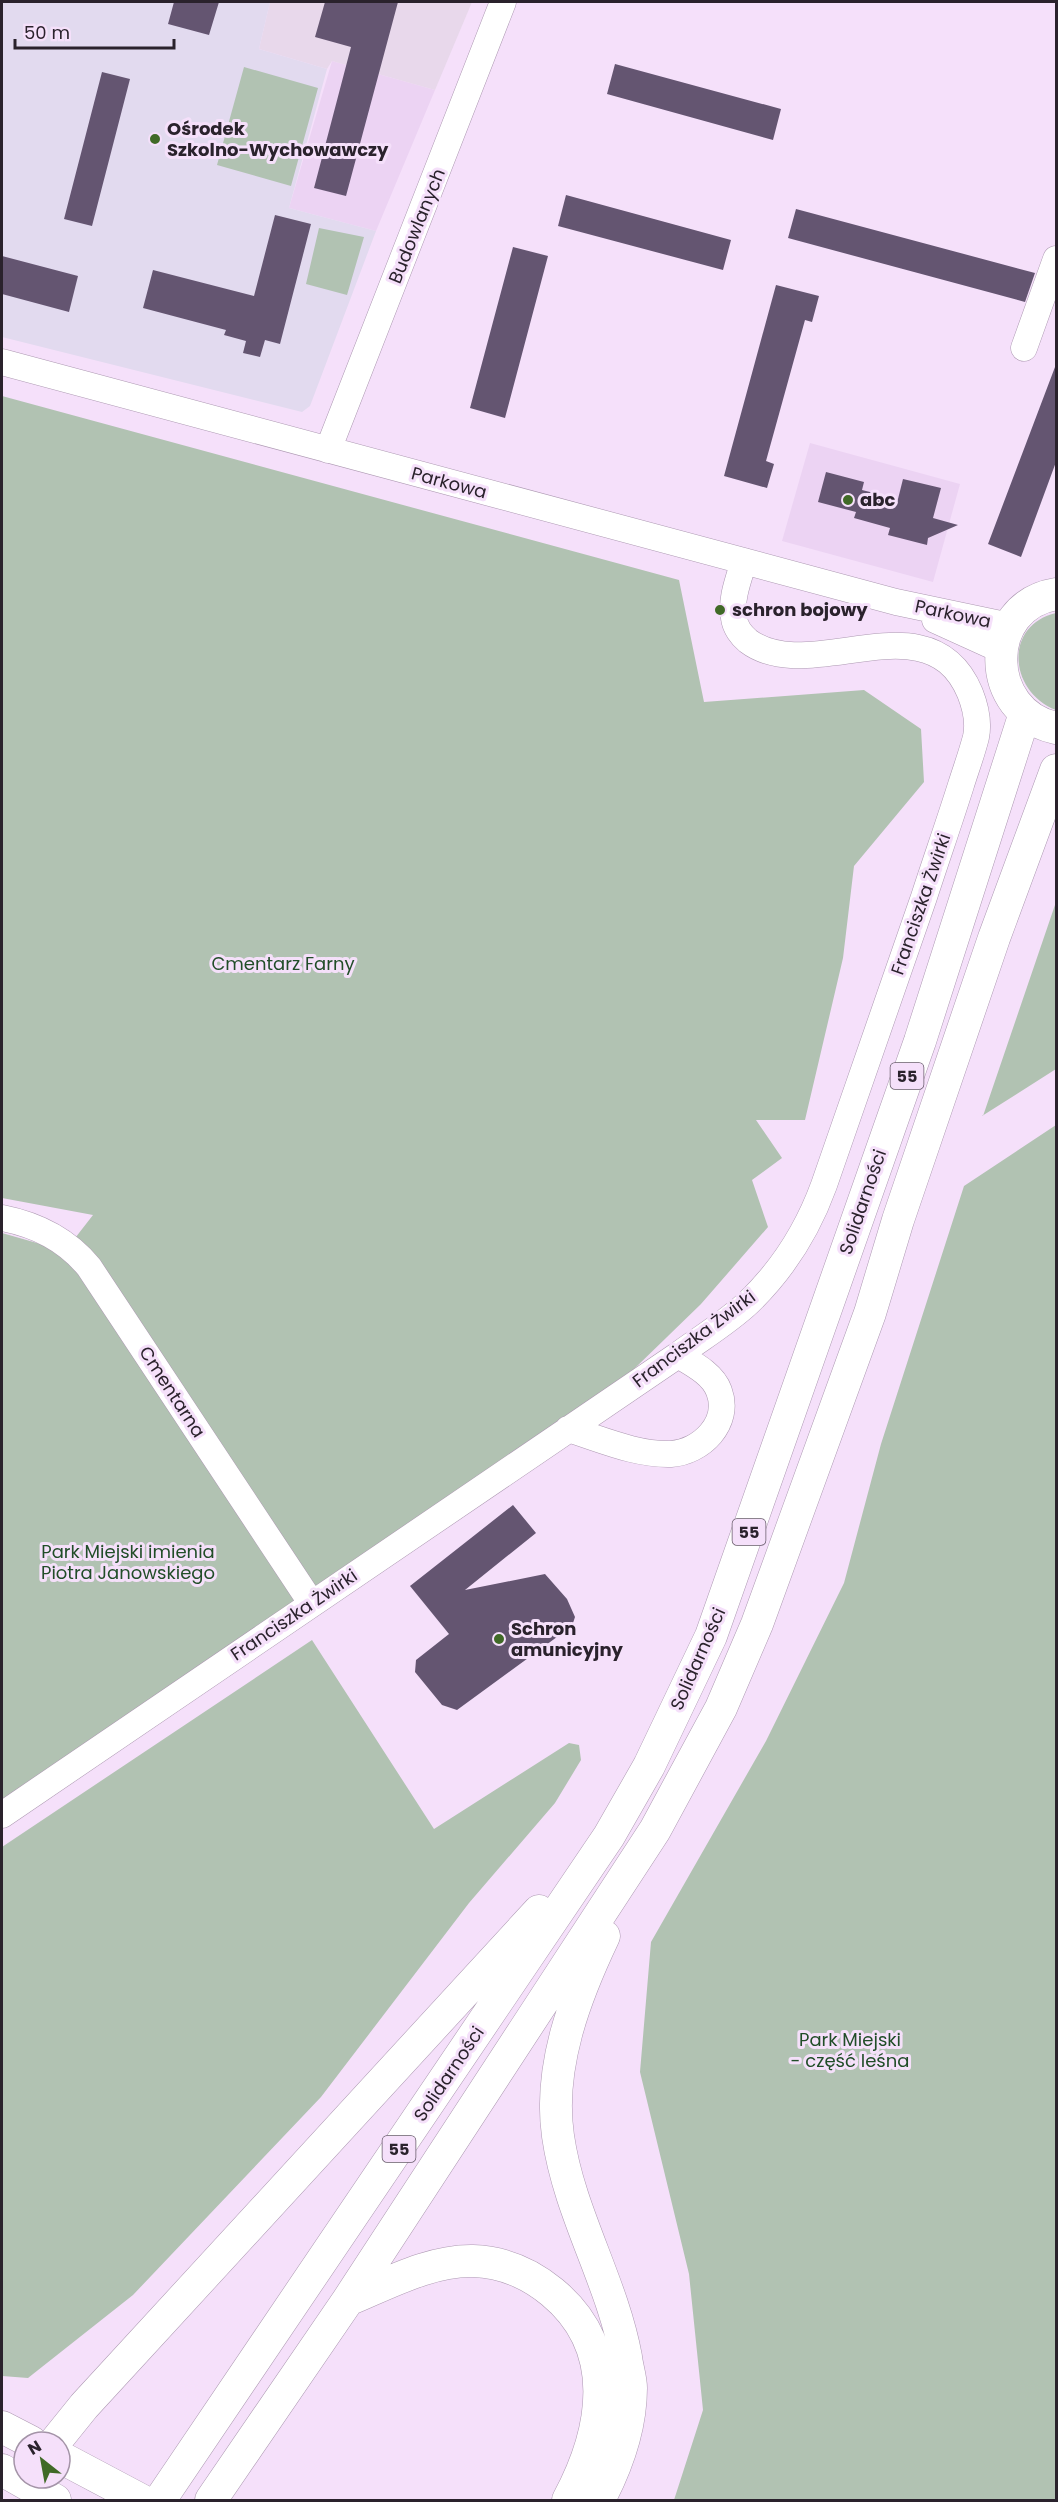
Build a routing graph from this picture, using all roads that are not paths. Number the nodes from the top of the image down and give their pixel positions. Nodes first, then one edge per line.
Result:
1 (503, 2) edge
2 (1056, 259) edge
3 (1024, 348) dead end
4 (2, 362) edge
5 (328, 450) junction
6 (744, 561) junction
7 (1056, 594) edge
8 (1006, 638) junction
9 (1025, 713) junction
10 (1056, 728) edge
11 (1056, 770) edge
12 (2, 1218) edge
13 (678, 1355) junction
14 (568, 1430) junction
15 (312, 1604) junction
16 (2, 1815) edge
17 (655, 1830) junction
18 (609, 1836) junction
19 (348, 2300) junction
20 (65, 2430) edge
21 (72, 2463) edge
22 (33, 2490) edge
23 (216, 2493) edge
24 (55, 2500) edge
25 (141, 2500) edge
26 (160, 2500) edge
27 (568, 2500) edge
28 (599, 2500) edge

1 - 5 street, Budowlanych
2 - 3 street
4 - 5 street, Parkowa
5 - 6 street, Parkowa
6 - 8 street, Parkowa
6 - 13 street, Franciszka Żwirki
7 - 8 main road
8 - 9 main road
9 - 10 main road
9 - 18 main road, Solidarności / 55
11 - 17 main road, 55
12 - 15 street, Cmentarna
13 - 14 street, Franciszka Żwirki
13 - 14 street
14 - 15 street, Franciszka Żwirki
15 - 16 street, Franciszka Żwirki
17 - 19 main road, 55
17 - 28 main road
18 - 20 main road
18 - 26 main road, Solidarności / 55
19 - 23 main road, 55
19 - 27 main road
21 - 25 main road
22 - 24 main road

